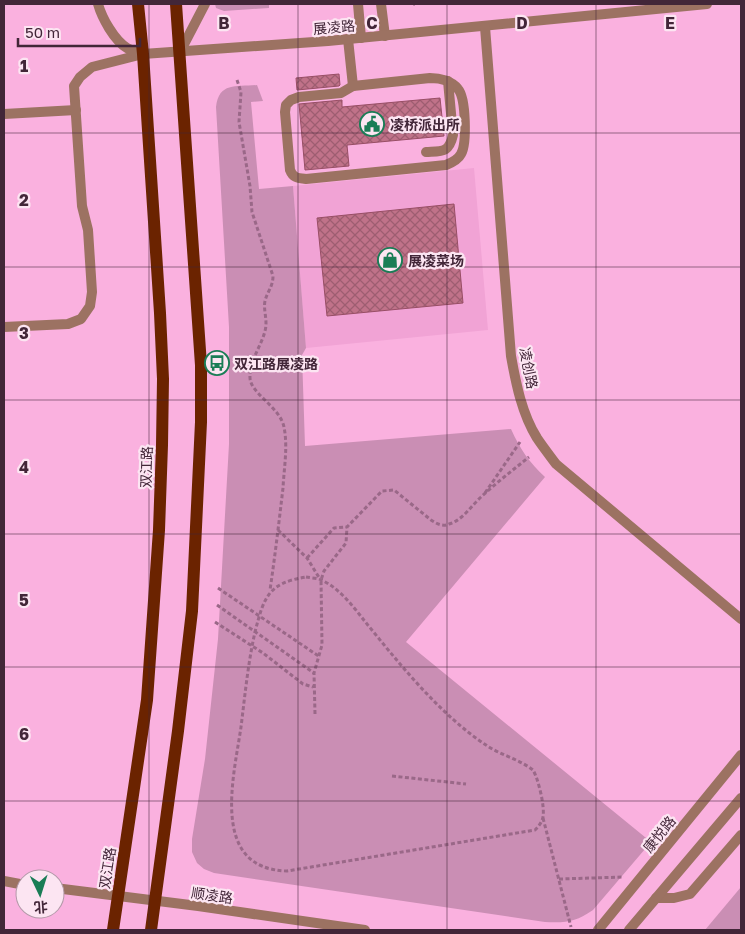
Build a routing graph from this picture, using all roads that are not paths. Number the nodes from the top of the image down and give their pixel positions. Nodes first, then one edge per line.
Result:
1 (98, 4) edge
2 (138, 4) edge
3 (176, 4) edge
4 (205, 4) edge
5 (358, 4) edge
6 (381, 4) edge
7 (707, 4) edge
8 (485, 27) junction
9 (385, 36) junction
10 (361, 38) junction
11 (348, 40) junction
12 (180, 52) junction
13 (143, 54) junction
14 (448, 81) junction
15 (353, 86) junction
16 (76, 110) junction
17 (4, 114) edge
18 (426, 152) dead end
19 (4, 327) edge
20 (741, 619) edge
21 (741, 755) edge
22 (741, 798) edge
23 (741, 835) edge
24 (65, 889) edge
25 (118, 896) junction
26 (656, 898) junction
27 (155, 901) junction
28 (113, 930) edge
29 (151, 930) edge
30 (365, 930) edge
31 (598, 930) edge
32 (629, 930) edge

1 - 13 street
2 - 13 main road, 双江路
3 - 12 main road
4 - 12 street
5 - 10 street
6 - 9 street
7 - 8 street, 展凌路
8 - 9 street, 展凌路
8 - 20 street, 凌创路
9 - 10 street, 展凌路
10 - 11 street, 展凌路
11 - 12 street, 展凌路
11 - 15 street
12 - 13 street, 展凌路
12 - 27 main road
13 - 16 street, 展凌路
13 - 25 main road, 双江路
14 - 15 street
14 - 15 street
14 - 18 street
16 - 17 street
16 - 19 street, 展凌路
21 - 31 street, 康悦路
22 - 26 street
23 - 26 street
24 - 25 street, 顺凌路
25 - 27 street, 顺凌路
25 - 28 main road, 双江路
26 - 32 street
27 - 29 main road
27 - 30 street, 顺凌路

